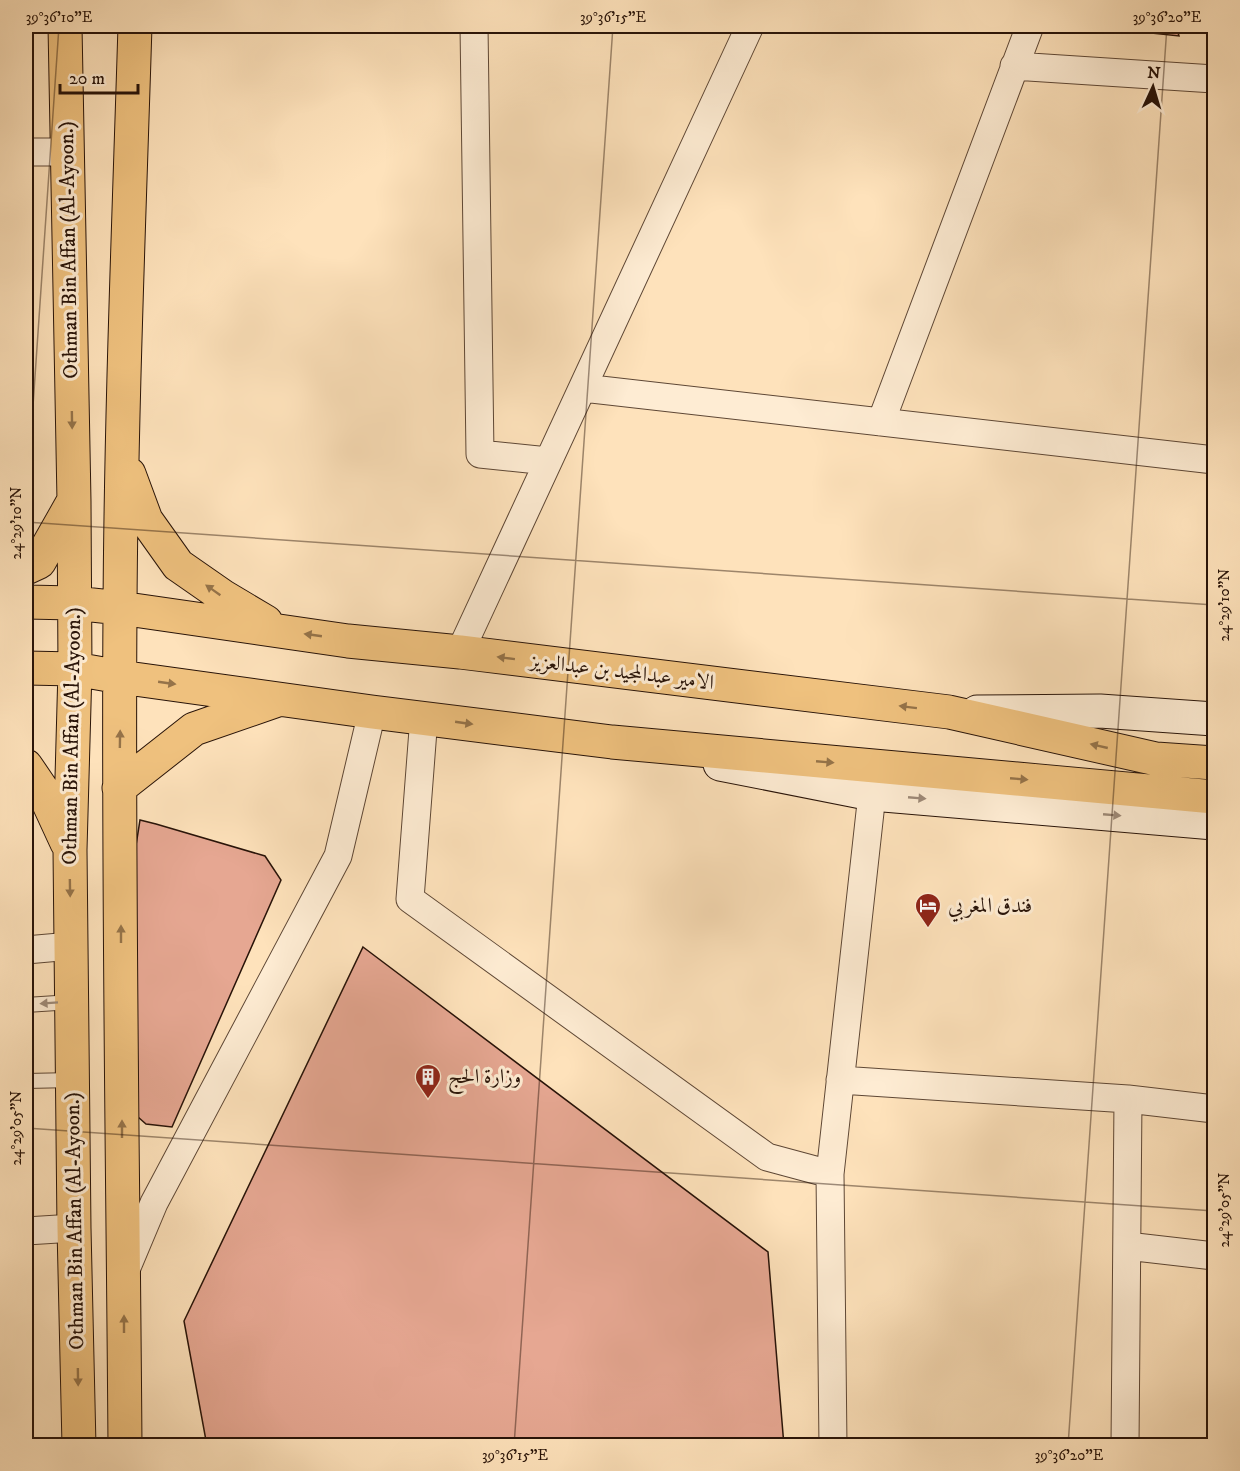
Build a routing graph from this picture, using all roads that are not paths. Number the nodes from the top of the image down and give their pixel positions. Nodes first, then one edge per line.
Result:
1 (65, 26) edge
2 (135, 26) edge
3 (474, 26) edge
4 (750, 26) edge
5 (1030, 26) edge
6 (1014, 66) junction
7 (1215, 79) edge
8 (26, 152) edge
9 (67, 152) junction
10 (583, 388) junction
11 (881, 422) junction
12 (122, 457) junction
13 (1215, 460) edge
14 (548, 461) junction
15 (74, 501) junction
16 (26, 568) edge
17 (26, 602) edge
18 (74, 603) junction
19 (120, 608) junction
20 (281, 631) junction
21 (460, 652) junction
22 (26, 668) edge
23 (75, 669) junction
24 (120, 677) junction
25 (282, 699) junction
26 (372, 712) junction
27 (949, 712) junction
28 (424, 717) junction
29 (1215, 719) edge
30 (612, 742) junction
31 (1215, 763) edge
32 (26, 765) edge
33 (119, 789) junction
34 (872, 794) junction
35 (1215, 797) edge
36 (1215, 824) edge
37 (70, 850) junction
38 (71, 946) junction
39 (26, 950) edge
40 (72, 1002) junction
41 (26, 1005) edge
42 (73, 1080) junction
43 (840, 1080) junction
44 (26, 1081) edge
45 (1128, 1099) junction
46 (1215, 1109) edge
47 (830, 1174) junction
48 (74, 1228) junction
49 (26, 1231) edge
50 (1127, 1246) junction
51 (1215, 1256) edge
52 (123, 1276) junction
53 (79, 1446) edge
54 (125, 1446) edge
55 (833, 1446) edge
56 (1125, 1446) edge

1 - 9 main road, Othman Bin Affan (Al-Ayoon.)
2 - 12 main road
3 - 14 street
4 - 10 street
5 - 6 street
6 - 7 street
6 - 11 street
8 - 9 street
9 -> 15 main road, Othman Bin Affan (Al-Ayoon.)
10 - 11 street
10 - 14 street
11 - 13 street
12 - 19 main road
20 -> 12 main road
14 - 21 street
15 - 16 main road
15 - 18 main road, Othman Bin Affan (Al-Ayoon.)
17 - 18 main road, الامير عبدالمجيد بن عبدالعزيز
18 - 19 main road, الامير عبدالمجيد بن عبدالعزيز
18 - 23 main road, Othman Bin Affan (Al-Ayoon.)
19 - 20 main road, الامير عبدالمجيد بن عبدالعزيز
19 - 24 main road
21 -> 20 main road, الامير عبدالمجيد بن عبدالعزيز
27 -> 21 main road, الامير عبدالمجيد بن عبدالعزيز
22 - 23 main road
23 - 24 main road
23 - 37 main road, Othman Bin Affan (Al-Ayoon.)
24 -> 25 main road
33 -> 24 main road
25 - 26 main road
25 - 33 main road
26 - 28 main road
26 - 52 street
27 - 29 street
31 -> 27 main road, الامير عبدالمجيد بن عبدالعزيز
28 -> 30 main road
28 - 47 street
30 - 34 street
30 -> 35 main road
32 - 37 main road
52 -> 33 main road
34 -> 36 street
34 - 43 street
37 -> 38 main road, Othman Bin Affan (Al-Ayoon.)
38 - 39 street
38 - 40 main road, Othman Bin Affan (Al-Ayoon.)
40 -> 41 lane
40 - 42 main road, Othman Bin Affan (Al-Ayoon.)
42 - 44 lane
42 - 48 main road, Othman Bin Affan (Al-Ayoon.)
43 - 45 street
43 - 47 street
45 - 46 street
45 - 50 street
47 - 55 street
48 - 49 street
48 -> 53 main road, Othman Bin Affan (Al-Ayoon.)
50 - 51 street
50 - 56 street
54 -> 52 main road

